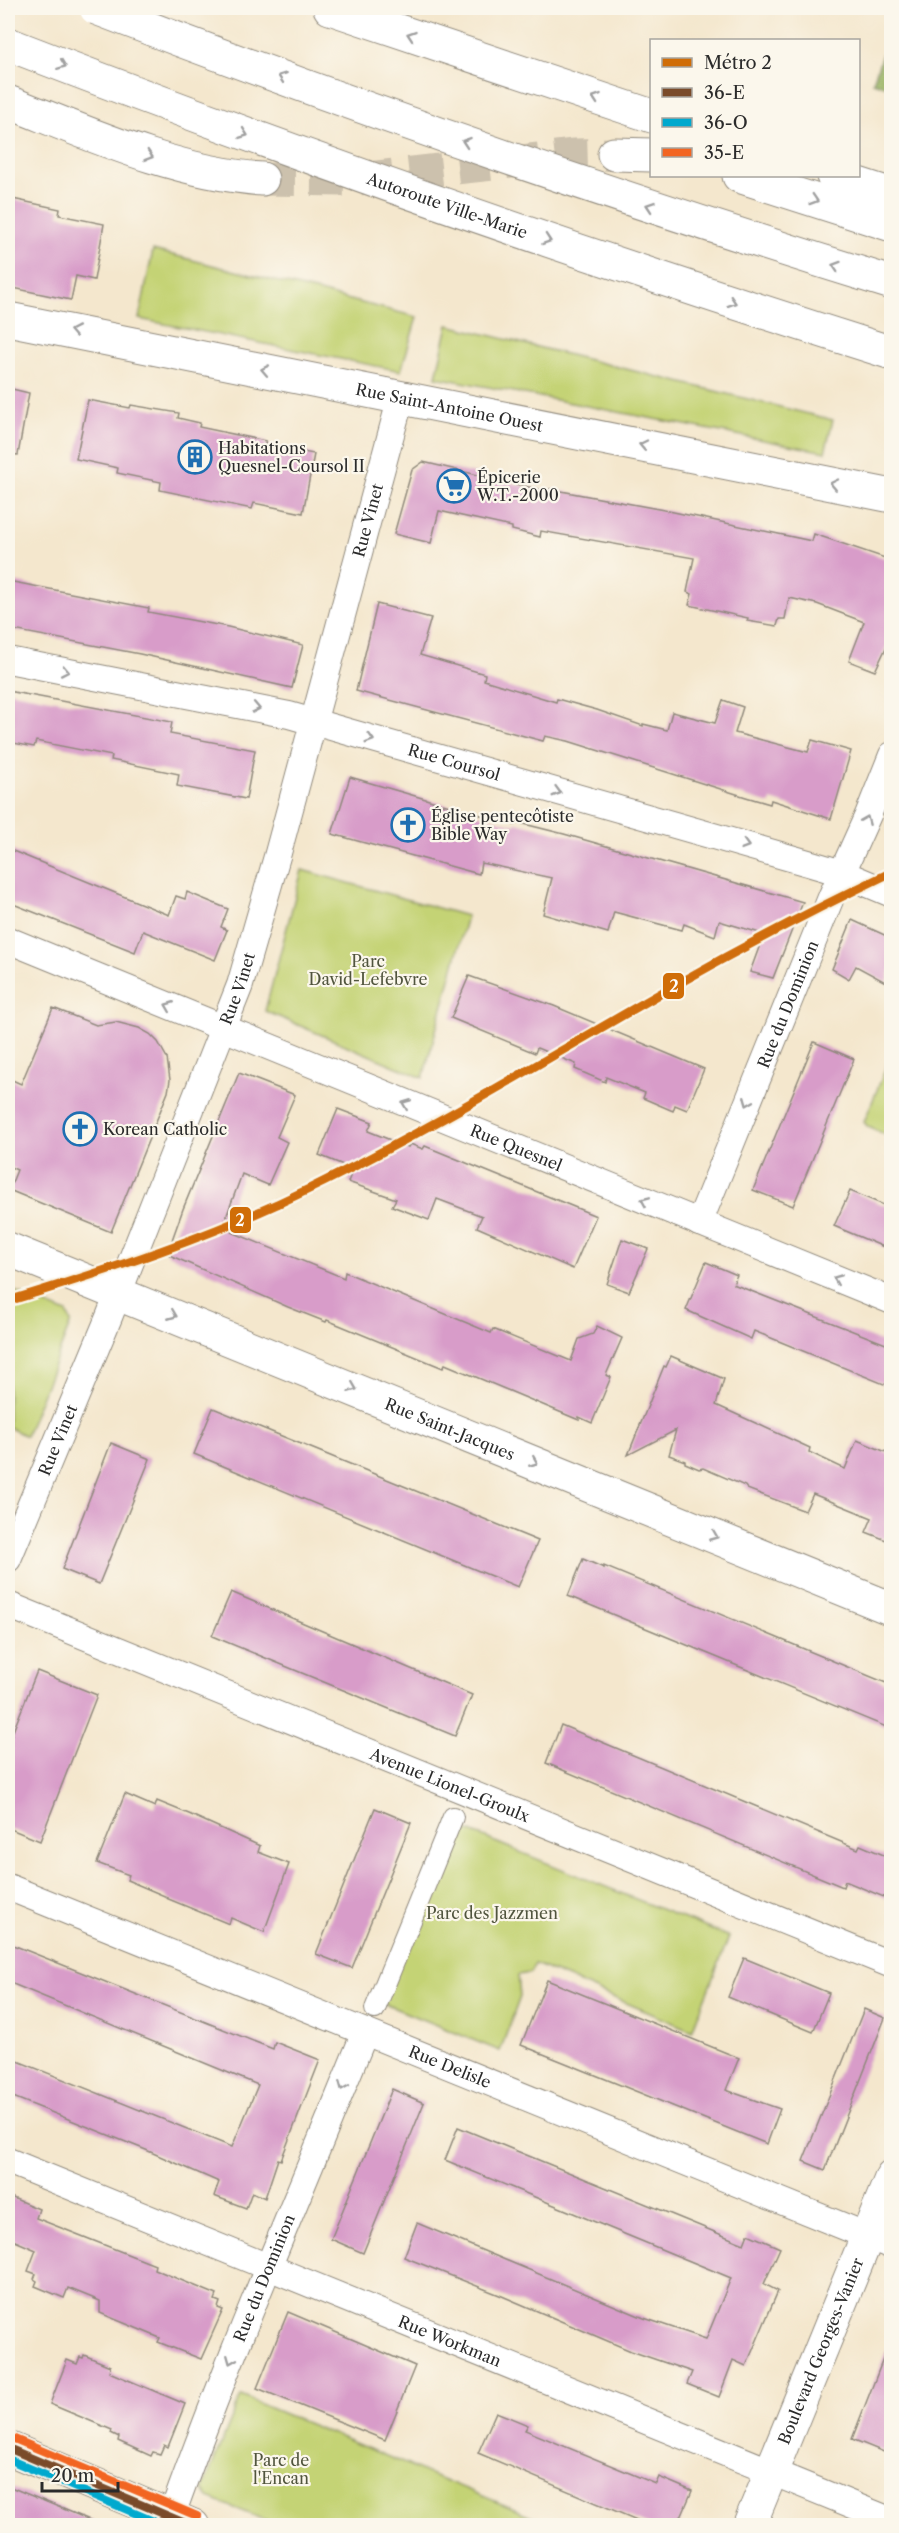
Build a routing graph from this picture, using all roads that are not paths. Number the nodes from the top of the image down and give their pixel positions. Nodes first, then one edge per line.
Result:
1 (96, 8) edge
2 (330, 8) edge
3 (8, 44) edge
4 (8, 102) edge
5 (650, 116) edge
6 (614, 154) tunnel mouth
7 (650, 155) edge
8 (742, 177) edge
9 (836, 177) edge
10 (262, 179) tunnel mouth
11 (891, 195) edge
12 (891, 225) edge
13 (891, 283) edge
14 (8, 319) edge
15 (891, 353) edge
16 (401, 397) junction
17 (891, 496) edge
18 (8, 660) edge
19 (314, 722) junction
20 (891, 755) edge
21 (842, 873) junction
22 (891, 894) edge
23 (8, 940) edge
24 (223, 1029) junction
25 (699, 1223) junction
26 (8, 1249) edge
27 (118, 1293) junction
28 (891, 1301) edge
29 (8, 1559) edge
30 (8, 1605) edge
31 (891, 1609) edge
32 (453, 1817) dead end
33 (8, 1887) edge
34 (891, 1965) edge
35 (375, 2009) dead end
36 (365, 2032) junction
37 (8, 2161) edge
38 (891, 2176) edge
39 (879, 2240) edge
40 (268, 2267) junction
41 (8, 2448) edge
42 (771, 2472) junction
43 (891, 2521) edge
44 (177, 2522) edge
45 (749, 2526) edge

13 -> 1 main road, bridge
5 -> 2 main road
3 -> 15 main road, Autoroute Ville-Marie, bridge
4 -> 10 main road
6 - 7 main road
8 -> 12 main road
9 - 11 main road
16 -> 14 main road, Rue Saint-Antoine Ouest
17 -> 16 main road, Rue Saint-Antoine Ouest
16 - 19 street, Rue Vinet
18 -> 19 street, Rue Coursol
19 -> 21 street, Rue Coursol
19 - 24 street, Rue Vinet
21 -> 20 street, Rue du Dominion
21 - 22 street, Rue Coursol
21 -> 25 street, Rue du Dominion
24 -> 23 street, Rue Quesnel
25 -> 24 street, Rue Quesnel
24 - 27 street, Rue Vinet
28 -> 25 street, Rue Quesnel
26 - 27 main road, Rue Saint-Jacques
27 - 29 street, Rue Vinet
27 -> 31 main road, Rue Saint-Jacques
30 - 34 street, Avenue Lionel-Groulx
32 - 35 street
33 - 36 street, Rue Delisle
36 - 39 street, Rue Delisle
36 -> 40 street, Rue du Dominion
37 - 40 street, Rue Workman
38 - 39 main road, Boulevard Georges-Vanier
39 - 42 main road, Boulevard Georges-Vanier
40 - 42 street, Rue Workman
40 -> 44 street, Rue du Dominion
41 - 44 main road
42 - 43 street, Rue Workman
42 - 45 main road, Boulevard Georges-Vanier

